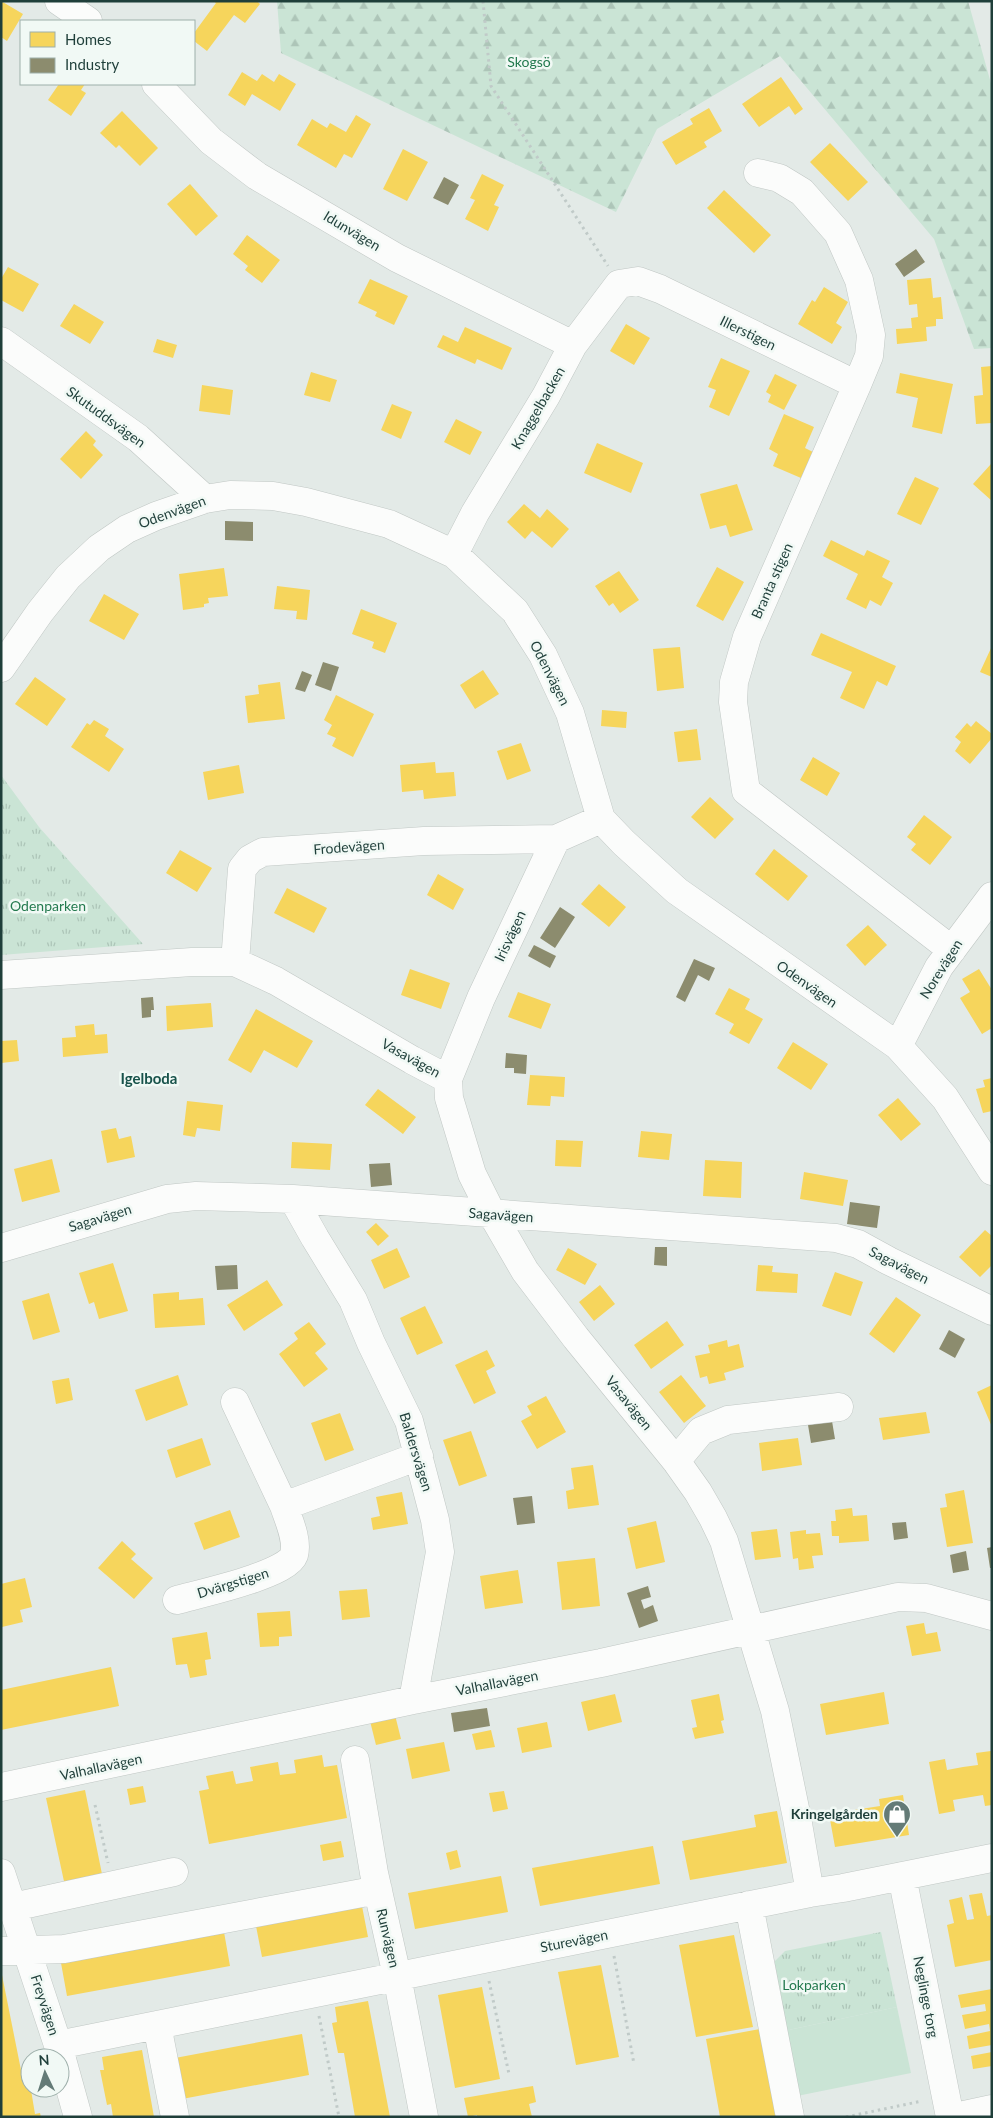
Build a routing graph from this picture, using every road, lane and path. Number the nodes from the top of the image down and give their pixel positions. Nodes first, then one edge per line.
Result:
1 (59, 1) edge
2 (483, 1) edge
3 (87, 20) edge
4 (157, 85) edge
5 (758, 173) dead end
6 (629, 282) junction
7 (1, 341) edge
8 (573, 345) junction
9 (858, 385) junction
10 (204, 499) junction
11 (454, 554) junction
12 (1, 668) edge
13 (601, 819) junction
14 (556, 839) junction
15 (992, 896) edge
16 (952, 950) junction
17 (235, 962) junction
18 (1, 975) edge
19 (898, 1046) junction
20 (448, 1079) junction
21 (992, 1171) edge
22 (293, 1199) junction
23 (492, 1214) junction
24 (1, 1248) edge
25 (992, 1311) edge
26 (234, 1402) dead end
27 (839, 1407) dead end
28 (418, 1456) junction
29 (676, 1461) junction
30 (284, 1506) junction
31 (177, 1600) dead end
32 (992, 1616) edge
33 (751, 1630) junction
34 (413, 1700) junction
35 (355, 1760) dead end
36 (1, 1787) edge
37 (95, 1805) dead end
38 (992, 1858) edge
39 (174, 1872) dead end
40 (1, 1873) edge
41 (902, 1876) junction
42 (113, 1886) junction
43 (378, 1890) junction
44 (810, 1893) junction
45 (749, 1905) junction
46 (13, 1907) junction
47 (14, 1951) edge
48 (613, 1953) dead end
49 (397, 1976) junction
50 (488, 1978) dead end
51 (318, 2011) dead end
52 (157, 2025) junction
53 (58, 2045) junction
54 (634, 2064) dead end
55 (509, 2074) dead end
56 (950, 2110) edge
57 (992, 2110) edge
58 (78, 2117) edge
59 (174, 2117) edge
60 (339, 2117) edge
61 (424, 2117) edge
62 (790, 2117) edge
63 (846, 2117) edge

1 - 3 street
2 - 6 path
4 - 8 street, Idunvägen
5 - 9 street, Branta stigen
6 - 8 street, Knaggelbacken
6 - 9 street, Illerstigen
7 - 10 street, Skutuddsvägen
8 - 11 street, Knaggelbacken
9 - 16 street, Branta stigen
10 - 11 street, Odenvägen
10 - 12 street, Odenvägen
11 - 13 street, Odenvägen
13 - 14 street
13 - 19 street, Odenvägen
14 - 17 street, Frodevägen
14 - 20 street, Irisvägen
15 - 16 street, Norevägen
16 - 19 street, Norevägen
17 - 18 street, Vasavägen
17 - 20 street, Vasavägen
19 - 21 street, Odenvägen
20 - 23 street, Vasavägen
22 - 23 street, Sagavägen
22 - 24 street, Sagavägen
22 - 28 street, Baldersvägen
23 - 25 street, Sagavägen
23 - 29 street, Vasavägen
26 - 30 street, Dvärgstigen
27 - 29 street
28 - 30 street
28 - 34 street, Baldersvägen
29 - 33 street, Vasavägen
30 - 31 street, Dvärgstigen
32 - 33 street, Valhallavägen
33 - 34 street, Valhallavägen
33 - 44 street, Vasavägen
34 - 36 street, Valhallavägen
35 - 43 street, Runvägen
37 - 42 path
38 - 41 street, Sturevägen
39 - 42 street
40 - 46 street, Freyvägen
41 - 44 street, Sturevägen
41 - 56 street, Neglinge torg
42 - 46 street
43 - 47 street
43 - 49 street, Runvägen
44 - 45 street, Sturevägen
45 - 49 street, Sturevägen
45 - 62 street
46 - 47 street, Freyvägen
47 - 53 street, Freyvägen
48 - 54 path
49 - 52 street, Sturevägen
49 - 61 street, Runvägen
50 - 55 path
51 - 60 path
52 - 53 street, Sturevägen
52 - 59 street
53 - 58 street, Freyvägen
56 - 57 street
56 - 63 path

